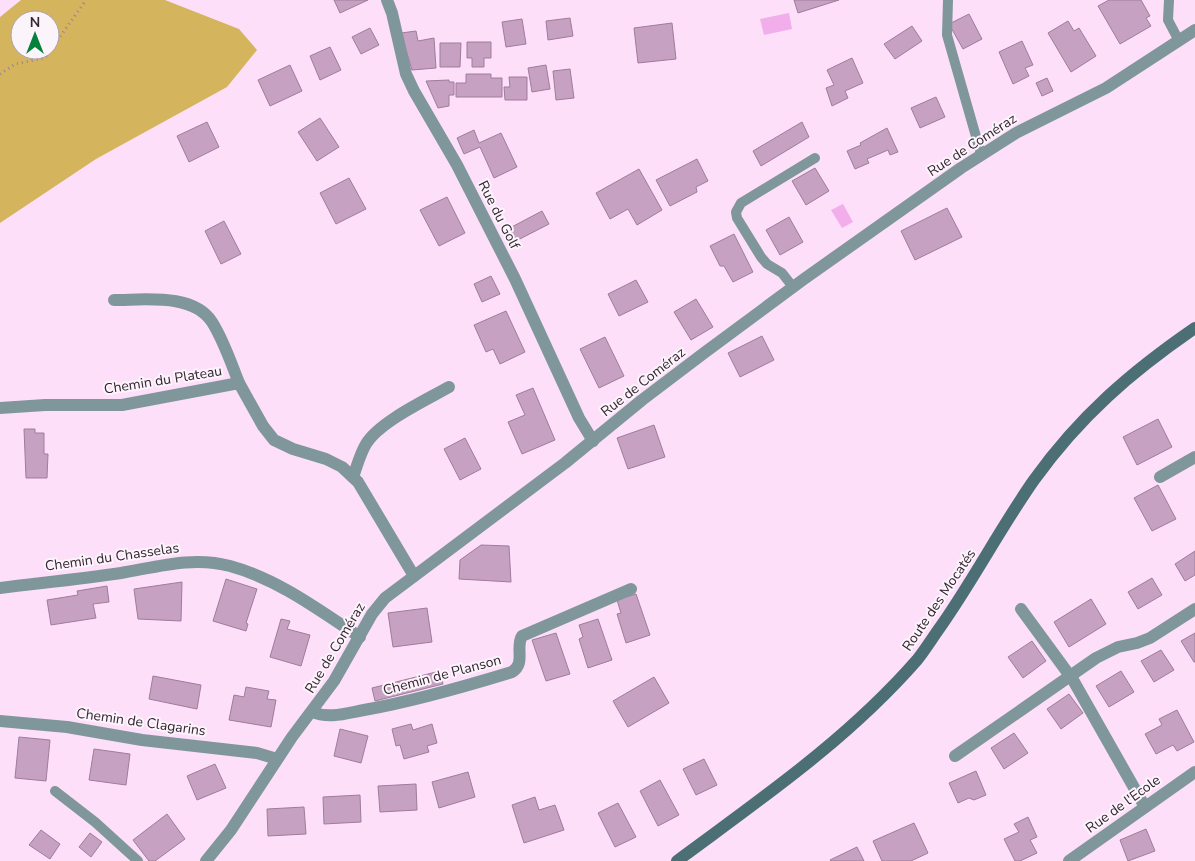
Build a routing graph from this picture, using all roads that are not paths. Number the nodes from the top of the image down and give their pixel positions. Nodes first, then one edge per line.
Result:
1 (387, 0) edge
2 (948, 0) edge
3 (1169, 0) edge
4 (1195, 30) edge
5 (1179, 41) junction
6 (981, 154) junction
7 (815, 158) dead end
8 (793, 287) junction
9 (114, 300) dead end
10 (1195, 328) edge
11 (239, 383) junction
12 (449, 387) dead end
13 (0, 408) edge
14 (593, 441) junction
15 (1195, 457) edge
16 (353, 477) junction
17 (1160, 477) dead end
18 (414, 576) junction
19 (0, 588) edge
20 (631, 589) dead end
21 (1021, 608) dead end
22 (1195, 609) edge
23 (360, 637) junction
24 (1070, 676) junction
25 (312, 712) junction
26 (0, 720) edge
27 (955, 756) dead end
28 (277, 759) junction
29 (1195, 772) edge
30 (55, 791) dead end
31 (1145, 807) junction
32 (138, 861) edge
33 (206, 861) edge
34 (677, 861) edge
35 (1069, 861) edge

1 - 14 street, Rue du Golf
2 - 6 lane
3 - 5 lane
4 - 5 street, Rue de Coméraz
5 - 6 street, Rue de Coméraz
6 - 8 street, Rue de Coméraz
7 - 8 lane
8 - 14 street, Rue de Coméraz
9 - 11 street
10 - 34 street, Route des Mocatés
11 - 13 street, Chemin du Plateau
11 - 16 street, Chemin du Plateau
12 - 16 street
14 - 18 street, Rue de Coméraz
15 - 17 street
16 - 18 street, Chemin du Plateau
18 - 23 street, Rue de Coméraz
19 - 23 street, Chemin du Chasselas
20 - 25 street, Chemin de Planson
21 - 24 street
22 - 24 street
23 - 25 street, Rue de Coméraz
24 - 27 street
24 - 31 street
25 - 28 street, Rue de Coméraz
26 - 28 street, Chemin de Clagarins
28 - 33 street, Rue de Coméraz
29 - 31 street, Rue de l'Ecole
30 - 32 lane
31 - 35 street, Rue de l'Ecole

